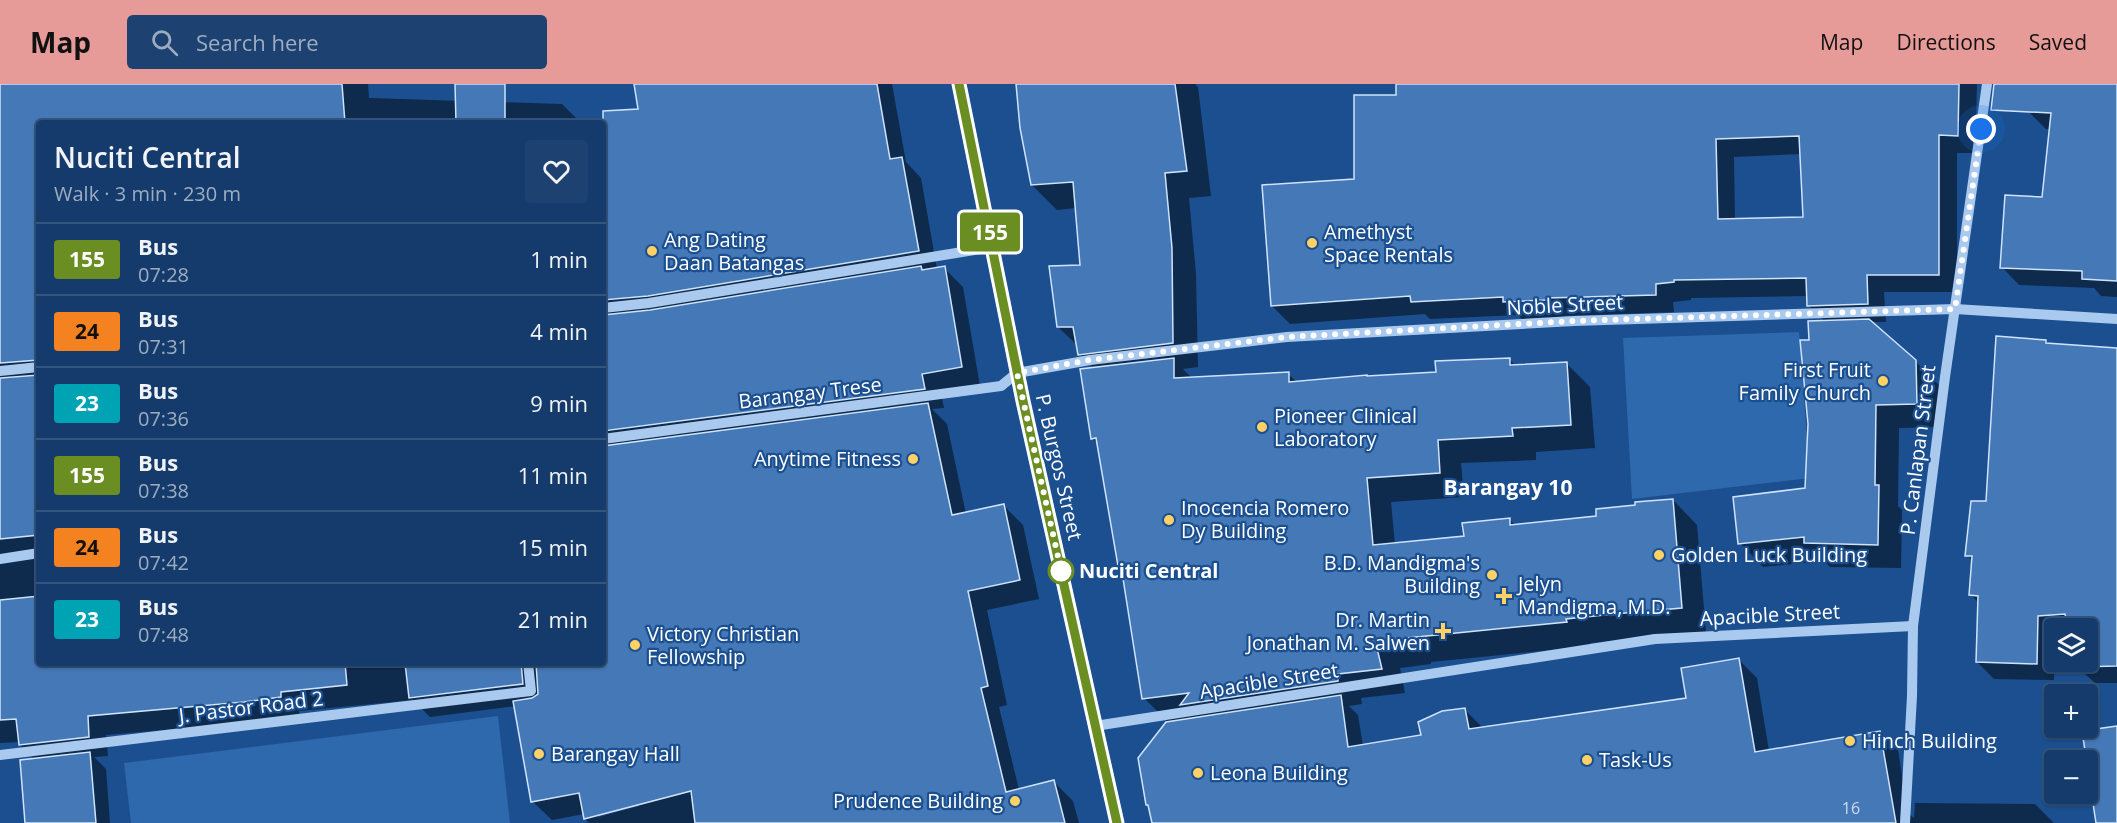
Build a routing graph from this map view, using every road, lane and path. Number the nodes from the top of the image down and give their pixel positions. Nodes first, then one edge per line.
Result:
1 (959, 84) edge
2 (1987, 84) edge
3 (993, 247) junction
4 (606, 308) edge
5 (1955, 309) junction
6 (2117, 319) edge
7 (36, 367) edge
8 (0, 371) edge
9 (1017, 373) junction
10 (606, 439) edge
11 (36, 553) edge
12 (0, 559) edge
13 (1913, 626) junction
14 (528, 666) edge
15 (1095, 726) junction
16 (0, 754) edge
17 (1117, 823) edge
18 (1905, 823) edge

1 - 3 main road, P. Burgos Street
2 - 5 street, P. Canlapan Street
3 - 4 street
3 - 9 main road, P. Burgos Street
5 - 6 street, Noble Street
5 - 9 street, Noble Street
5 - 13 street, P. Canlapan Street
7 - 8 street
9 - 10 street, Barangay Trese
9 - 15 main road, P. Burgos Street
11 - 12 street
13 - 15 street, Apacible Street
13 - 18 street, P. Canlapan Street
14 - 16 street, J. Pastor Road 2
15 - 17 main road, P. Burgos Street

